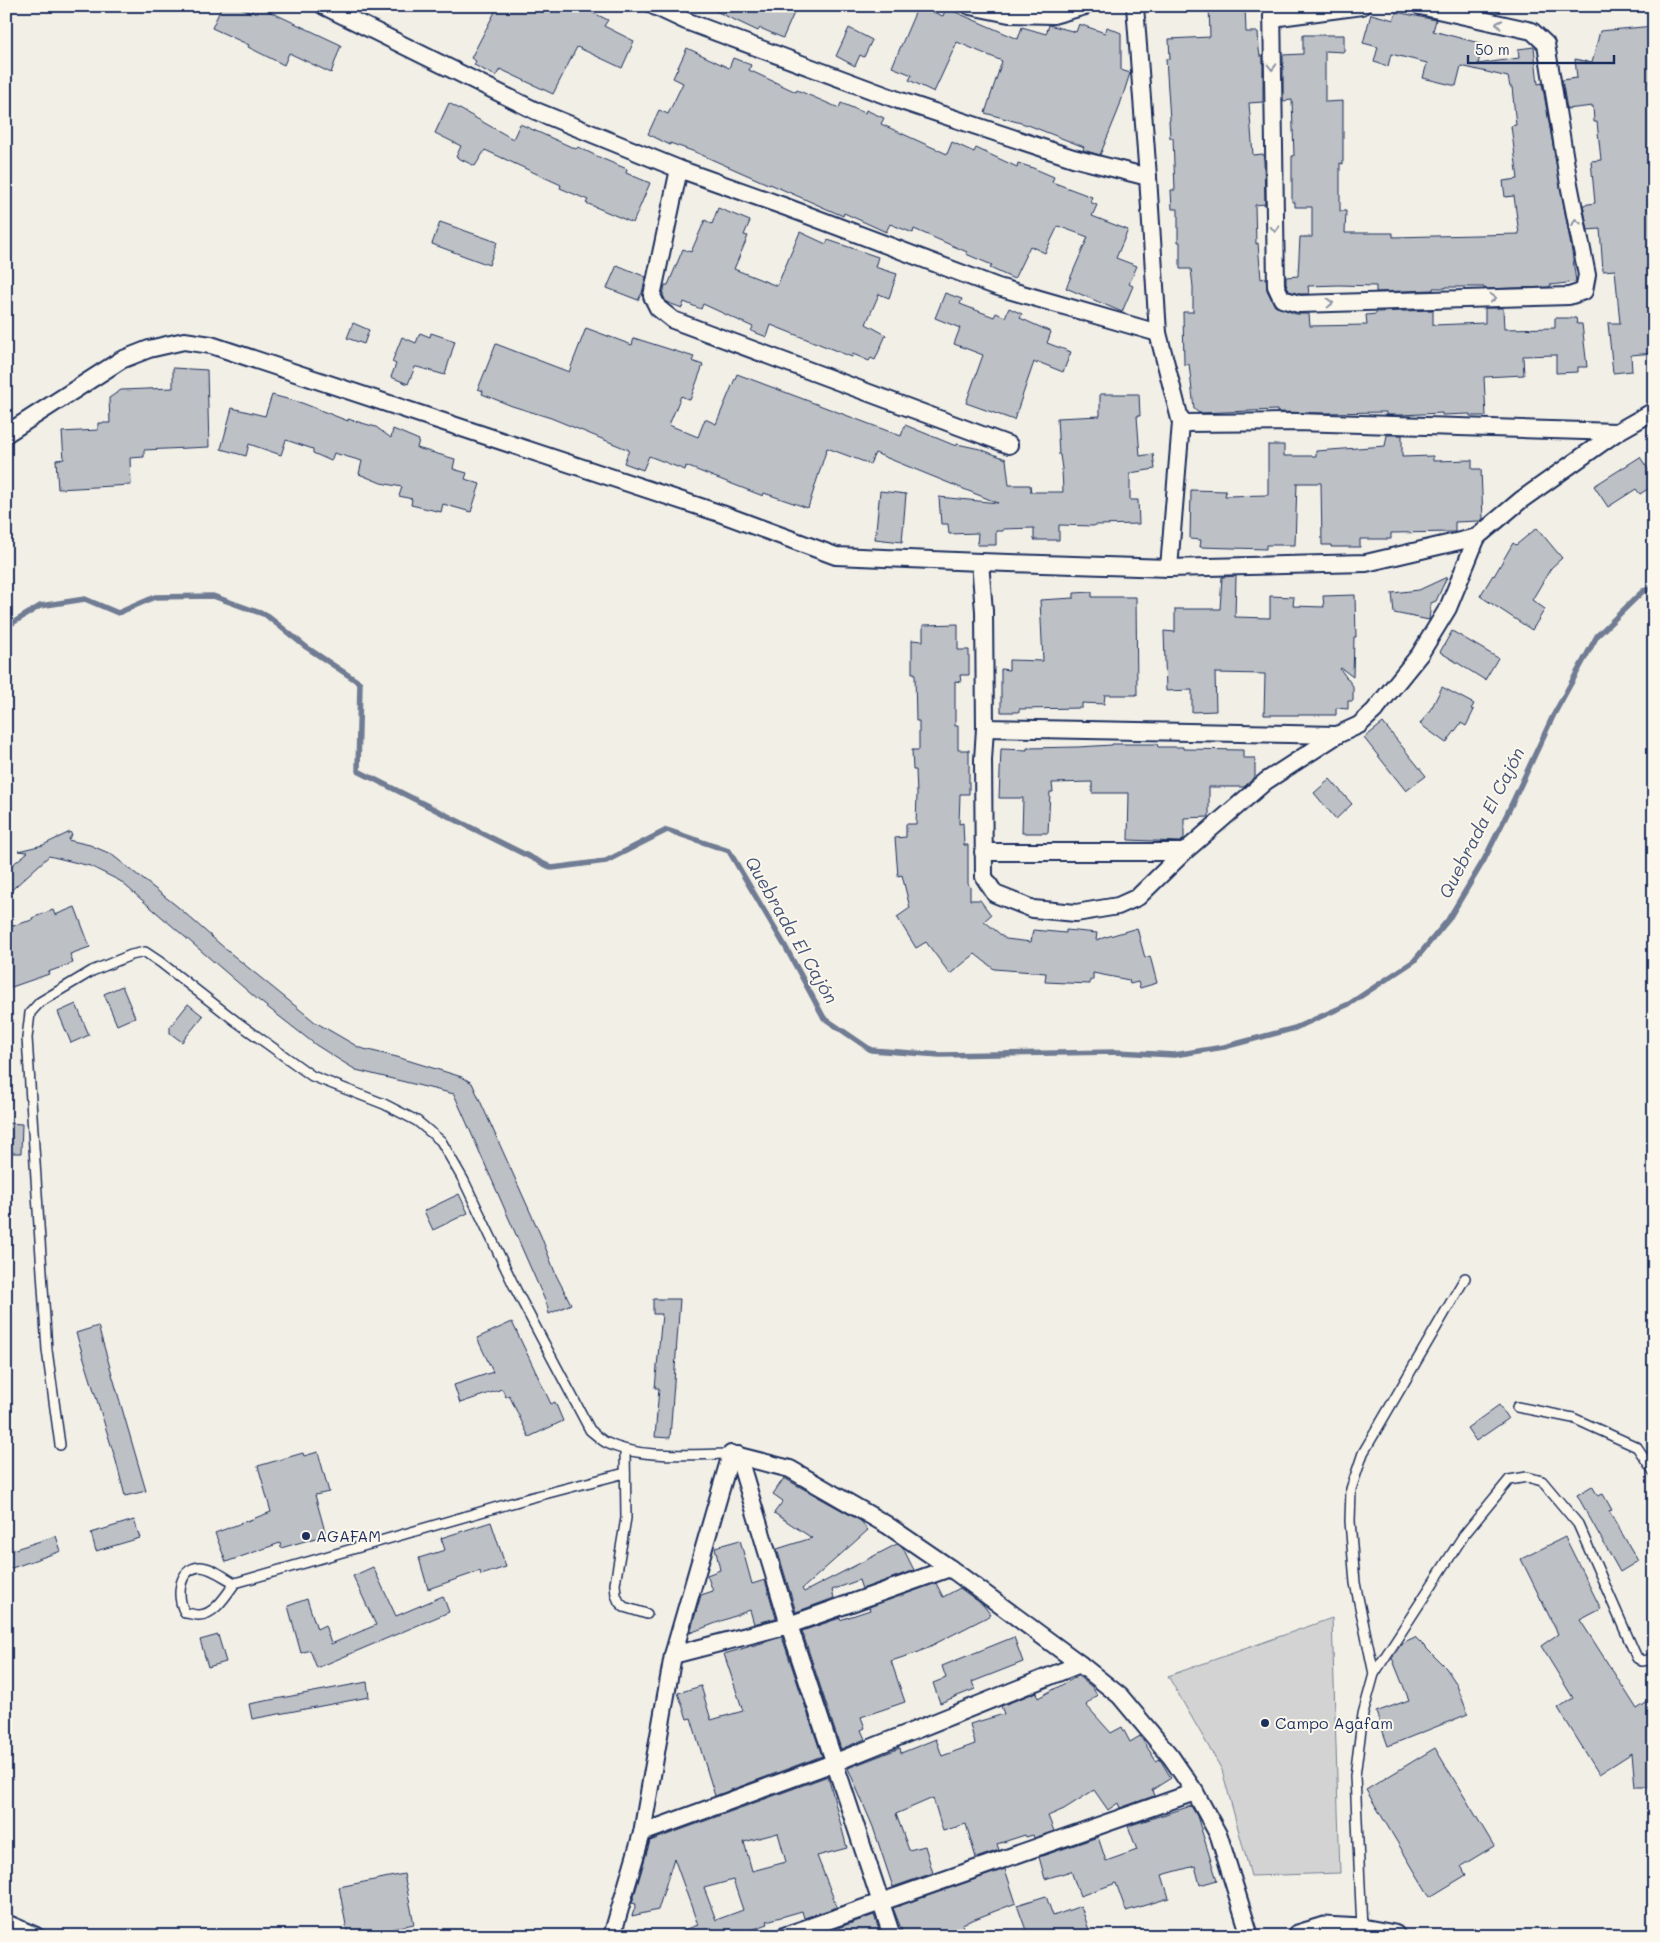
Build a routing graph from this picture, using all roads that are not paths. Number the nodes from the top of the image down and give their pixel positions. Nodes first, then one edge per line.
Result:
1 (324, 6) edge
2 (654, 6) edge
3 (970, 6) edge
4 (1085, 6) edge
5 (1135, 6) edge
6 (1362, 6) edge
7 (1420, 6) edge
8 (1272, 12) edge
9 (679, 169) junction
10 (1148, 177) junction
11 (1158, 332) junction
12 (1654, 411) edge
13 (1181, 423) junction
14 (1618, 432) junction
15 (6, 434) edge
16 (1009, 445) dead end
17 (1477, 537) junction
18 (980, 562) junction
19 (1169, 568) junction
20 (985, 728) junction
21 (1337, 735) junction
22 (983, 852) junction
23 (1184, 852) junction
24 (1465, 1278) dead end
25 (1517, 1407) dead end
26 (60, 1446) dead end
27 (625, 1450) junction
28 (734, 1455) junction
29 (1654, 1472) edge
30 (625, 1474) junction
31 (950, 1568) junction
32 (235, 1583) junction
33 (647, 1614) dead end
34 (789, 1625) junction
35 (673, 1655) junction
36 (1654, 1656) edge
37 (1080, 1664) junction
38 (1374, 1674) junction
39 (836, 1762) junction
40 (1195, 1792) junction
41 (642, 1832) junction
42 (881, 1903) junction
43 (6, 1923) edge
44 (1363, 1933) edge
45 (36, 1936) edge
46 (612, 1936) edge
47 (784, 1936) edge
48 (892, 1936) edge
49 (1250, 1936) edge
50 (1298, 1936) edge
51 (1394, 1936) edge

1 - 9 street
2 - 10 street
3 - 4 street
5 - 10 street
6 - 8 street
8 -> 7 street
9 - 11 street
9 - 16 street
10 - 11 street
11 - 13 street
12 - 14 street
13 - 14 street
13 - 19 street
14 - 17 street
15 - 18 street
17 - 19 street
17 - 21 street
18 - 19 street
18 - 20 street
20 - 21 street
20 - 22 street
21 - 23 street
22 - 23 street
22 - 23 street
24 - 38 lane
25 - 29 lane
26 - 27 lane
27 - 28 lane
27 - 30 lane
28 - 31 street
28 - 34 street
28 - 35 street
30 - 32 lane
30 - 33 lane
31 - 34 street
31 - 37 street
32 - 32 lane
34 - 35 street
34 - 39 street
35 - 41 street
36 - 38 lane
37 - 39 street
37 - 40 street
38 - 44 lane
39 - 41 street
39 - 42 street
40 - 42 street
40 - 49 street
41 - 46 street
42 - 47 street
42 - 48 street
43 - 45 street
44 - 50 street
44 - 51 street

